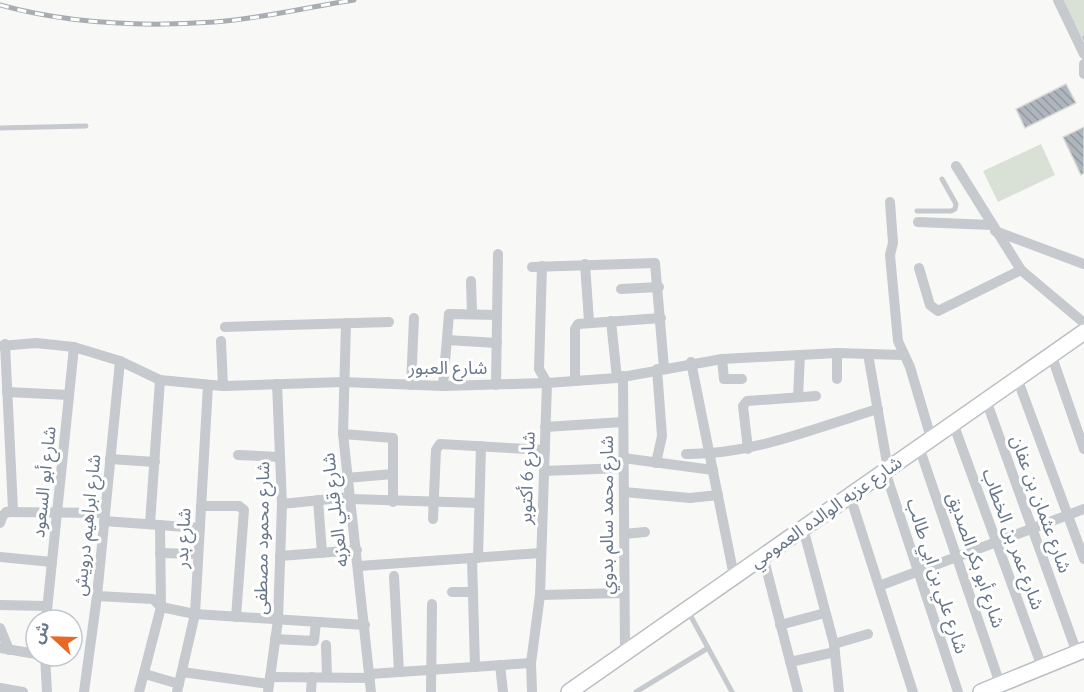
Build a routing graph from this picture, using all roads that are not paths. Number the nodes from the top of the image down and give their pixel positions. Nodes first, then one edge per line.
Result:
1 (1058, 0) edge
2 (1084, 54) edge
3 (1084, 64) edge
4 (1084, 74) edge
5 (86, 126) dead end
6 (0, 128) edge
7 (956, 166) dead end
8 (942, 179) dead end
9 (890, 202) dead end
10 (923, 217) joint
11 (993, 228) junction
12 (498, 254) dead end
13 (585, 264) junction
14 (1084, 264) edge
15 (919, 268) dead end
16 (1021, 270) junction
17 (471, 282) dead end
18 (659, 287) junction
19 (621, 289) dead end
20 (472, 313) junction
21 (497, 315) junction
22 (414, 318) dead end
23 (661, 318) junction
24 (589, 321) junction
25 (611, 321) junction
26 (389, 322) dead end
27 (346, 323) junction
28 (1084, 323) edge
29 (225, 327) dead end
30 (1084, 332) edge
31 (447, 340) junction
32 (221, 341) dead end
33 (496, 343) junction
34 (2, 345) edge
35 (74, 347) junction
36 (837, 353) junction
37 (868, 354) junction
38 (1052, 354) junction
39 (801, 355) junction
40 (903, 355) junction
41 (722, 359) junction
42 (120, 361) junction
43 (692, 362) junction
44 (661, 368) junction
45 (620, 377) junction
46 (1017, 378) junction
47 (742, 379) dead end
48 (837, 379) dead end
49 (160, 380) junction
50 (574, 381) junction
51 (343, 382) junction
52 (547, 383) junction
53 (277, 384) junction
54 (208, 385) junction
55 (411, 385) junction
56 (496, 385) junction
57 (223, 386) junction
58 (444, 386) junction
59 (7, 392) junction
60 (69, 395) junction
61 (816, 396) dead end
62 (798, 397) junction
63 (986, 400) junction
64 (878, 409) junction
65 (623, 423) junction
66 (953, 423) junction
67 (545, 427) junction
68 (343, 434) junction
69 (925, 443) junction
70 (481, 446) junction
71 (748, 449) junction
72 (1084, 449) edge
73 (545, 450) junction
74 (686, 454) dead end
75 (710, 454) junction
76 (238, 455) dead end
77 (280, 457) junction
78 (110, 459) junction
79 (155, 462) junction
80 (623, 463) junction
81 (656, 463) junction
82 (713, 470) junction
83 (886, 470) junction
84 (544, 471) junction
85 (393, 474) junction
86 (346, 478) junction
87 (624, 492) junction
88 (718, 495) junction
89 (850, 496) junction
90 (350, 498) junction
91 (318, 500) junction
92 (393, 502) junction
93 (433, 502) junction
94 (479, 503) junction
95 (282, 504) junction
96 (201, 506) junction
97 (1084, 509) edge
98 (59, 511) junction
99 (5, 512) edge
100 (1068, 515) junction
101 (104, 517) junction
102 (433, 519) dead end
103 (0, 523) edge
104 (155, 525) junction
105 (200, 528) junction
106 (803, 528) junction
107 (1032, 529) junction
108 (645, 532) dead end
109 (624, 534) junction
110 (997, 542) junction
111 (357, 550) junction
112 (322, 553) junction
113 (541, 553) junction
114 (160, 554) junction
115 (198, 554) junction
116 (280, 556) junction
117 (763, 556) junction
118 (958, 556) junction
119 (0, 557) edge
120 (475, 558) junction
121 (1084, 559) edge
122 (52, 562) junction
123 (359, 566) junction
124 (918, 572) junction
125 (393, 576) dead end
126 (734, 576) junction
127 (879, 586) junction
128 (452, 592) dead end
129 (473, 592) junction
130 (624, 593) junction
131 (540, 595) junction
132 (97, 596) junction
133 (432, 604) dead end
134 (0, 605) edge
135 (47, 606) joint
136 (161, 607) junction
137 (687, 609) junction
138 (825, 612) junction
139 (195, 614) junction
140 (236, 617) junction
141 (278, 620) junction
142 (316, 622) junction
143 (365, 625) junction
144 (780, 625) junction
145 (0, 628) edge
146 (868, 634) dead end
147 (275, 639) junction
148 (326, 645) dead end
149 (708, 648) junction
150 (835, 648) junction
151 (4, 649) edge
152 (24, 652) edge
153 (1081, 652) edge
154 (625, 653) junction
155 (790, 662) junction
156 (531, 663) junction
157 (500, 665) junction
158 (475, 667) junction
159 (1042, 667) junction
160 (46, 668) edge
161 (431, 669) junction
162 (182, 672) junction
163 (399, 672) junction
164 (145, 674) junction
165 (370, 676) junction
166 (312, 677) junction
167 (327, 677) junction
168 (269, 684) edge
169 (1000, 684) junction
170 (0, 688) edge
171 (178, 688) edge
172 (23, 692) edge
173 (47, 692) edge
174 (84, 692) edge
175 (139, 692) edge
176 (311, 692) edge
177 (371, 692) edge
178 (431, 692) edge
179 (503, 692) edge
180 (532, 692) edge
181 (569, 692) edge
182 (636, 692) edge
183 (732, 692) edge
184 (798, 692) edge
185 (839, 692) edge
186 (913, 692) edge
187 (958, 692) edge
188 (981, 692) edge

1 - 2 street
3 - 4 street
5 - 6 lane
7 - 11 street
8 - 10 lane
9 - 40 street, شارع أبو بكر الصديق
10 - 11 street
11 - 14 street
11 - 16 street
12 - 21 street
13 - 18 street
13 - 24 street
13 - 52 street, شارع 6 أكتوبر
15 - 16 street
16 - 28 street
17 - 20 street
18 - 19 street
18 - 23 street
20 - 21 street
20 - 31 street
21 - 33 street
22 - 55 street
23 - 25 street
23 - 44 street
24 - 25 street
24 - 50 street
25 - 45 street, شارع محمد سالم بدوي
26 - 27 street
27 - 29 street
27 - 51 street, شارع قبلي العزبه
30 - 38 street, شارع عزبه الوالده العمومي
31 - 33 street
31 - 58 street
32 - 57 street
33 - 56 street
34 - 35 street, شارع العبور
34 - 59 street
35 - 42 street, شارع العبور
35 - 60 street, شارع أبو السعود
36 - 37 street, شارع العبور
36 - 39 street, شارع العبور
36 - 48 street
37 - 40 street, شارع العبور
37 - 64 street, شارع علي بن ابي طالب
38 - 46 street, شارع عزبه الوالده العمومي
38 - 72 street
39 - 41 street, شارع العبور
39 - 62 street
40 - 69 street, شارع أبو بكر الصديق
41 - 43 street, شارع العبور
41 - 47 street
42 - 49 street, شارع العبور
42 - 78 street, شارع ابراهيم درويش
43 - 44 street, شارع العبور
43 - 75 street
44 - 45 street, شارع العبور
44 - 81 street
45 - 50 street, شارع العبور
45 - 65 street, شارع محمد سالم بدوي
46 - 63 street, شارع عزبه الوالده العمومي
46 - 100 street
49 - 54 street, شارع العبور
49 - 79 street
50 - 52 street, شارع العبور
51 - 53 street, شارع العبور
51 - 55 street, شارع العبور
51 - 68 street, شارع قبلي العزبه
52 - 56 street, شارع العبور
52 - 67 street, شارع 6 أكتوبر
53 - 57 street, شارع العبور
53 - 77 street, شارع محمود مصطفى
54 - 57 street, شارع العبور
54 - 96 street, شارع بدر
55 - 58 street, شارع العبور
56 - 58 street, شارع العبور
59 - 60 street
59 - 99 street
60 - 98 street, شارع أبو السعود
61 - 62 street
62 - 71 street
63 - 66 street, شارع عزبه الوالده العمومي
63 - 107 street, شارع عثمان بن عفان
64 - 71 street
64 - 83 street, شارع علي بن ابي طالب
65 - 67 street
65 - 80 street, شارع محمد سالم بدوي
66 - 69 street, شارع عزبه الوالده العمومي
66 - 110 street, شارع عمر بن الخطاب
67 - 73 street, شارع 6 أكتوبر
68 - 85 street
68 - 86 street, شارع قبلي العزبه
69 - 83 street, شارع عزبه الوالده العمومي
69 - 118 street, شارع أبو بكر الصديق
70 - 73 street
70 - 93 street
70 - 94 street
71 - 75 street
73 - 84 street, شارع 6 أكتوبر
74 - 75 street
75 - 82 street
76 - 77 street
77 - 95 street, شارع محمود مصطفى
78 - 79 street
78 - 101 street, شارع ابراهيم درويش
79 - 104 street
80 - 81 street
80 - 84 street
80 - 87 street, شارع محمد سالم بدوي
81 - 82 street
82 - 88 street
83 - 89 street, شارع عزبه الوالده العمومي
83 - 124 street, شارع علي بن ابي طالب
84 - 113 street, شارع 6 أكتوبر
85 - 86 street
85 - 92 street
86 - 90 street, شارع قبلي العزبه
87 - 88 street
87 - 109 street, شارع محمد سالم بدوي
88 - 126 street
89 - 106 street, شارع عزبه الوالده العمومي
89 - 127 street
90 - 91 street
90 - 92 street
90 - 111 street, شارع قبلي العزبه
91 - 95 street
91 - 112 street
92 - 93 street
93 - 94 street
93 - 102 street
94 - 120 street
95 - 116 street, شارع محمود مصطفى
96 - 105 street, شارع بدر
96 - 140 street
97 - 100 street
98 - 99 street
98 - 101 street
98 - 122 street, شارع أبو السعود
99 - 103 street
100 - 107 street
100 - 121 street
101 - 104 street
101 - 132 street, شارع ابراهيم درويش
104 - 105 street
104 - 114 street
105 - 115 street, شارع بدر
106 - 117 street, شارع عزبه الوالده العمومي
106 - 138 street
107 - 110 street
107 - 153 street, شارع عثمان بن عفان
108 - 109 street
109 - 130 street, شارع محمد سالم بدوي
110 - 118 street
110 - 159 street, شارع عمر بن الخطاب
111 - 112 street
111 - 123 street, شارع قبلي العزبه
112 - 116 street
113 - 120 street
113 - 131 street, شارع 6 أكتوبر
114 - 115 street
114 - 136 street
115 - 139 street, شارع بدر
116 - 141 street, شارع محمود مصطفى
117 - 126 street, شارع عزبه الوالده العمومي
117 - 144 street
118 - 124 street
118 - 169 street, شارع أبو بكر الصديق
119 - 122 street
120 - 123 street
120 - 129 street
122 - 135 street, شارع أبو السعود
123 - 143 street, شارع قبلي العزبه
124 - 127 street
124 - 187 street, شارع علي بن ابي طالب
125 - 163 street
126 - 137 street, شارع عزبه الوالده العمومي
127 - 186 street
128 - 129 street
129 - 158 street
130 - 131 street
130 - 154 street, شارع محمد سالم بدوي
131 - 156 street, شارع 6 أكتوبر
132 - 136 street
132 - 174 street, شارع ابراهيم درويش
133 - 161 street
134 - 135 street
136 - 139 street
136 - 164 street
137 - 149 lane
137 - 154 street, شارع عزبه الوالده العمومي
138 - 144 street
138 - 150 street
139 - 140 street
139 - 162 street, شارع بدر
140 - 141 street
141 - 142 street
141 - 147 street, شارع محمود مصطفى
142 - 143 street
142 - 147 street
143 - 165 street, شارع قبلي العزبه
144 - 155 street
145 - 151 street
146 - 150 street
147 - 168 street, شارع محمود مصطفى
148 - 167 street
149 - 182 lane
149 - 183 lane
150 - 155 street
150 - 185 street
151 - 152 street
153 - 159 street
154 - 181 street, شارع عزبه الوالده العمومي
155 - 184 street
156 - 157 street
156 - 180 street, شارع 6 أكتوبر
157 - 158 street
157 - 179 street
158 - 161 street
159 - 169 street
160 - 173 street
161 - 163 street
161 - 178 street
162 - 168 street
162 - 171 street, شارع بدر
163 - 165 street
164 - 171 street
164 - 175 street
165 - 167 street
165 - 177 street, شارع قبلي العزبه
166 - 167 street
166 - 168 street
166 - 176 street
169 - 188 street
170 - 172 street

